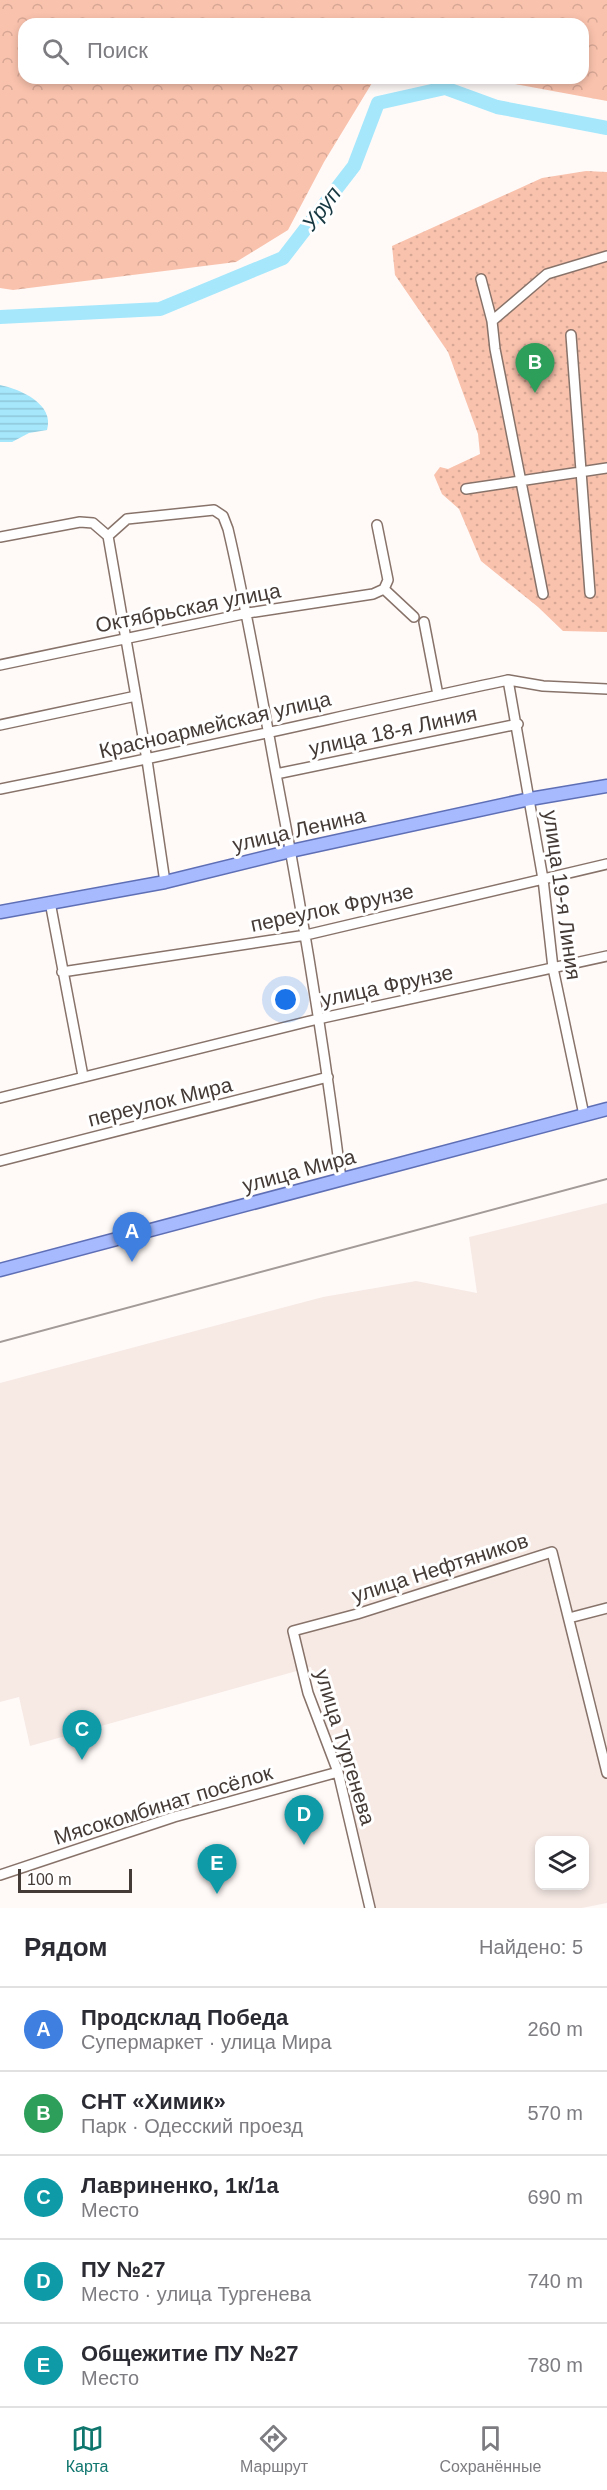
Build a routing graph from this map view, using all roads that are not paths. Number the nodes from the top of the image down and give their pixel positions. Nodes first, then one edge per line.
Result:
1 (607, 256) edge
2 (481, 279) dead end
3 (492, 321) junction
4 (571, 335) dead end
5 (607, 468) edge
6 (580, 473) junction
7 (521, 480) junction
8 (466, 489) dead end
9 (377, 525) dead end
10 (108, 536) junction
11 (0, 537) edge
12 (384, 589) junction
13 (590, 593) dead end
14 (543, 594) dead end
15 (248, 613) junction
16 (414, 617) dead end
17 (424, 622) dead end
18 (125, 638) junction
19 (0, 665) edge
20 (508, 680) junction
21 (607, 689) edge
22 (438, 695) junction
23 (136, 696) junction
24 (518, 724) junction
25 (0, 725) edge
26 (268, 731) junction
27 (147, 760) junction
28 (276, 774) junction
29 (607, 786) edge
30 (0, 789) edge
31 (530, 799) junction
32 (291, 851) junction
33 (607, 864) edge
34 (543, 879) junction
35 (165, 882) junction
36 (50, 902) junction
37 (0, 912) edge
38 (306, 935) junction
39 (607, 956) edge
40 (553, 968) junction
41 (62, 972) junction
42 (318, 1019) junction
43 (83, 1076) junction
44 (328, 1077) junction
45 (0, 1098) edge
46 (607, 1109) edge
47 (584, 1115) junction
48 (0, 1161) edge
49 (342, 1179) junction
50 (0, 1270) edge
51 (607, 1608) edge
52 (568, 1618) junction
53 (293, 1631) joint
54 (338, 1772) junction
55 (607, 1773) edge
56 (0, 1875) edge
57 (370, 1908) edge

1 - 3 street
2 - 3 street
3 - 7 street
4 - 6 street
5 - 6 street
6 - 7 street
6 - 13 street
7 - 8 street
7 - 14 street
9 - 12 street
10 - 11 street
10 - 15 street
10 - 18 street
12 - 15 street, Октябрьская улица
12 - 16 street
15 - 18 street, Октябрьская улица
15 - 26 street
17 - 22 street
18 - 19 street, Октябрьская улица
18 - 23 street
20 - 21 street, Красноармейская улица
20 - 22 street, Красноармейская улица
20 - 24 street, улица 19-я Линия
22 - 26 street, Красноармейская улица
23 - 25 street
23 - 27 street
24 - 28 street, улица 18-я Линия
24 - 31 street, улица 19-я Линия
26 - 27 street, Красноармейская улица
26 - 28 street
27 - 30 street, Красноармейская улица
27 - 35 street
28 - 32 street
29 - 31 main road, улица Ленина
31 - 32 main road, улица Ленина
31 - 34 street, улица 19-я Линия
32 - 35 main road, улица Ленина
32 - 38 street
33 - 34 street, переулок Фрунзе
34 - 38 street, переулок Фрунзе
34 - 40 street, улица 19-я Линия
35 - 36 main road, улица Ленина
36 - 37 main road, улица Ленина
36 - 41 street
38 - 41 street, переулок Фрунзе
38 - 42 street
39 - 40 street, улица Фрунзе
40 - 42 street, улица Фрунзе
40 - 47 street, улица 19-я Линия
41 - 43 street
42 - 43 street, улица Фрунзе
42 - 44 street
43 - 45 street, улица Фрунзе
44 - 48 street, переулок Мира
44 - 49 street
46 - 47 main road, улица Мира
47 - 49 main road, улица Мира
49 - 50 main road, улица Мира
51 - 52 street
52 - 53 street, улица Нефтяников
52 - 55 street, улица Нефтяников
53 - 54 street, улица Тургенева
54 - 56 street, Мясокомбинат посёлок
54 - 57 street, улица Тургенева

